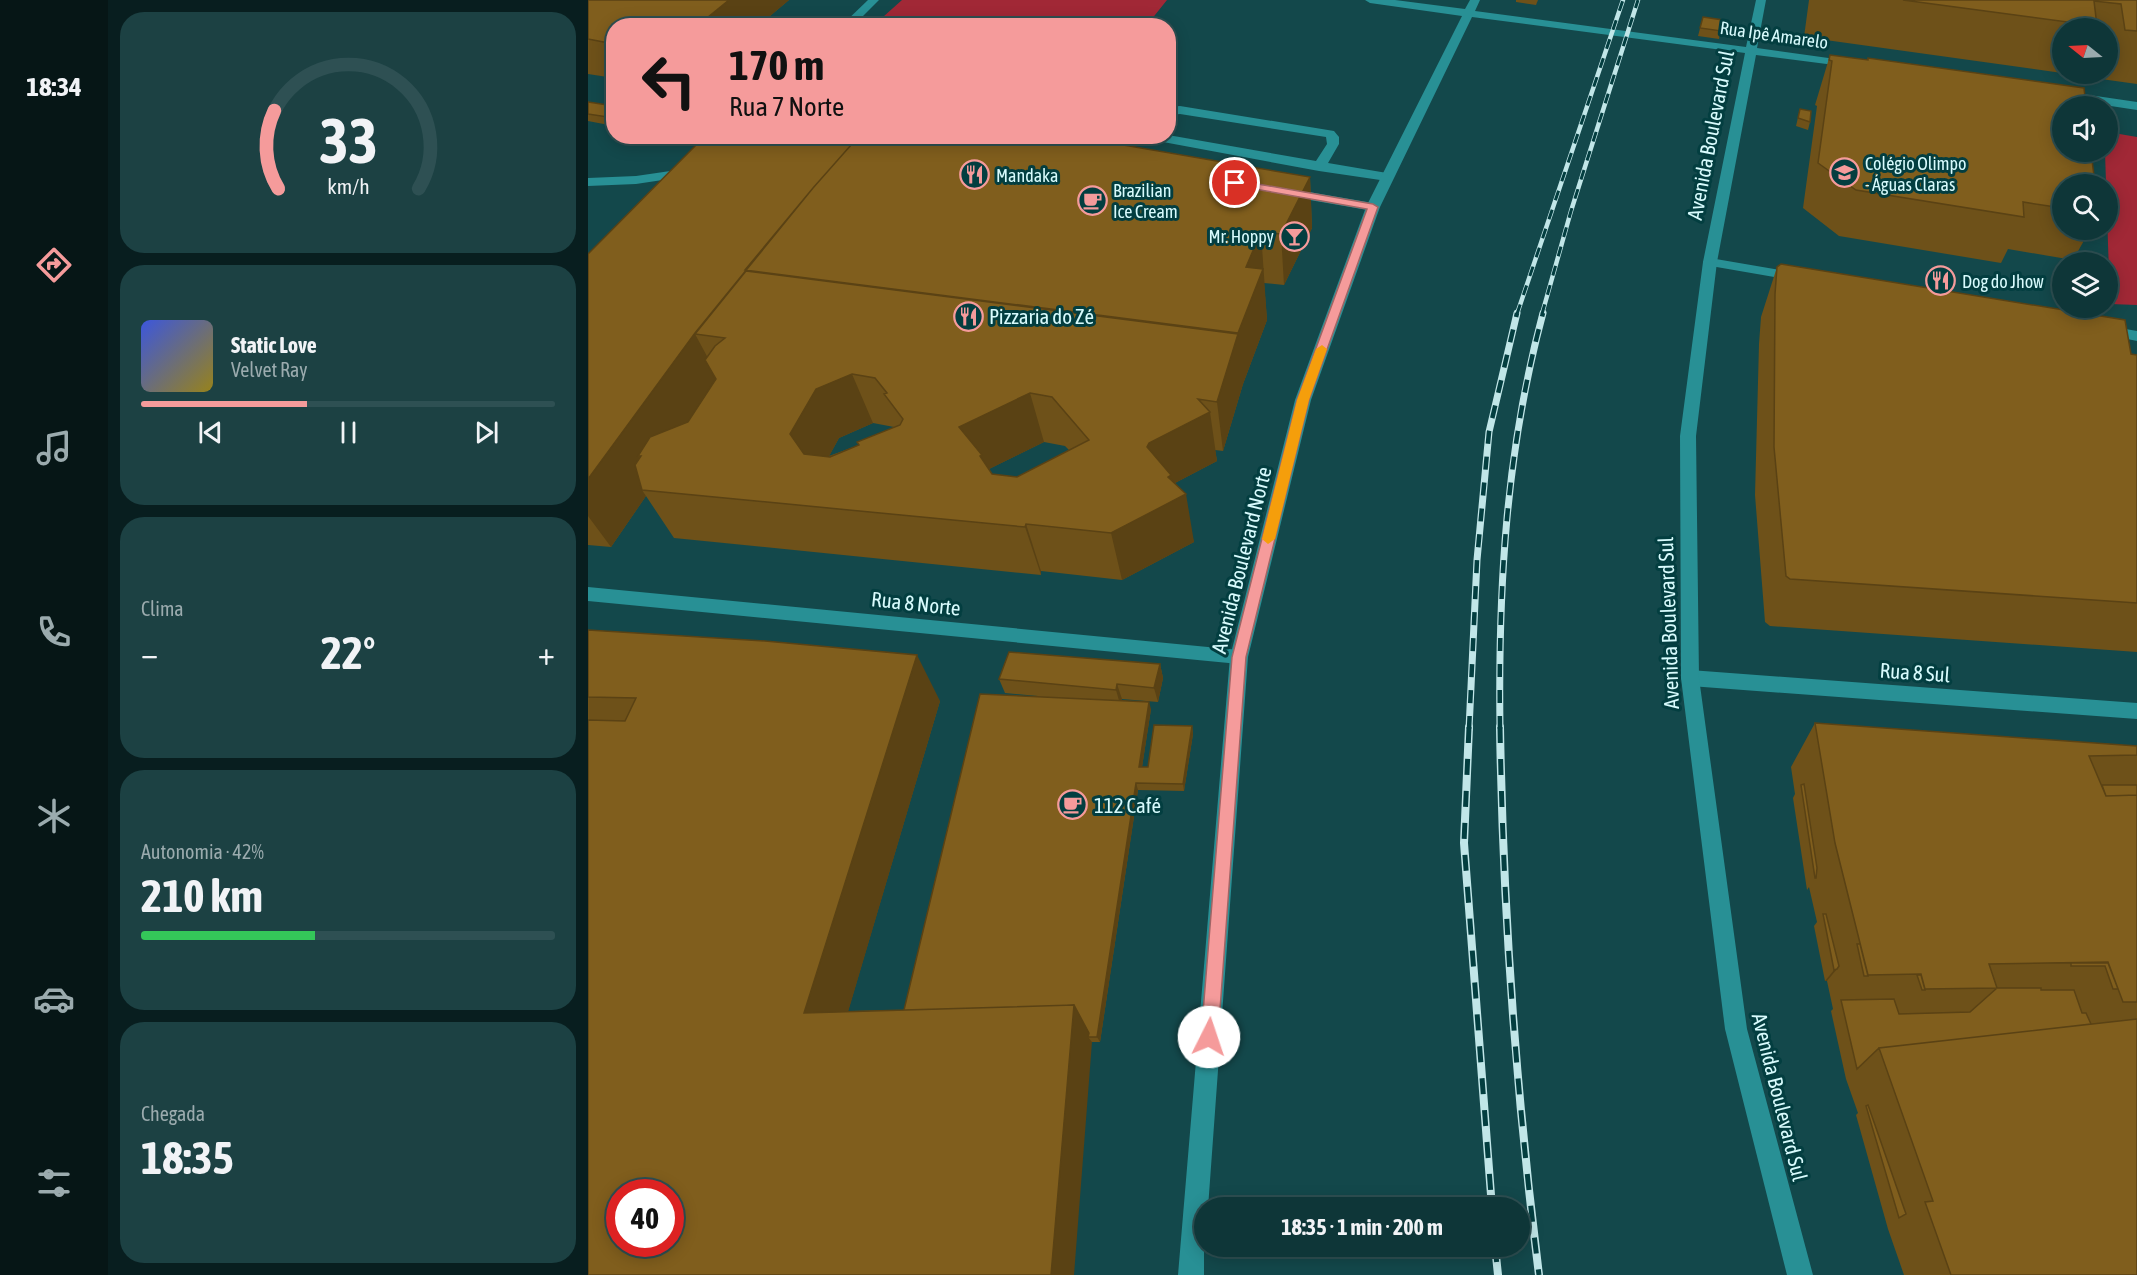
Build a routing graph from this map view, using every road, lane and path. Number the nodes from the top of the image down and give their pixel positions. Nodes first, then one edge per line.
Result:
1 (874, 0) edge
2 (1370, 0) edge
3 (1761, 0) edge
4 (1472, 7) edge
5 (855, 18) edge
6 (1750, 49) junction
7 (1868, 66) edge
8 (2055, 94) edge
9 (2137, 106) edge
10 (1176, 110) edge
11 (1176, 141) edge
12 (1116, 144) edge
13 (1121, 164) edge
14 (1319, 167) junction
15 (1387, 177) junction
16 (588, 182) edge
17 (603, 182) junction
18 (668, 189) edge
19 (1270, 189) edge
20 (588, 196) edge
21 (1373, 207) junction
22 (1710, 262) junction
23 (1814, 280) edge
24 (2091, 328) edge
25 (2137, 336) edge
26 (588, 594) edge
27 (1239, 657) junction
28 (1690, 678) junction
29 (2137, 711) edge
30 (1191, 1275) edge
31 (1800, 1275) edge

1 - 5 street
2 - 4 street, Rua Ipê Amarelo
3 - 6 street, Avenida Boulevard Sul
4 - 6 street, Rua Ipê Amarelo
4 - 15 street, Avenida Boulevard Norte
6 - 7 street, Rua Ipê Amarelo
6 - 22 street, Avenida Boulevard Sul
8 - 9 street
10 - 14 street
11 - 14 street
12 - 13 street
14 - 15 street
15 - 21 street, Avenida Boulevard Norte
16 - 17 street
17 - 18 street
17 - 20 street
19 - 21 street
21 - 27 street, Avenida Boulevard Norte
22 - 23 street
22 - 28 street, Avenida Boulevard Sul
24 - 25 street
26 - 27 street, Rua 8 Norte
27 - 30 street, Avenida Boulevard Norte
28 - 29 street, Rua 8 Sul
28 - 31 street, Avenida Boulevard Sul

